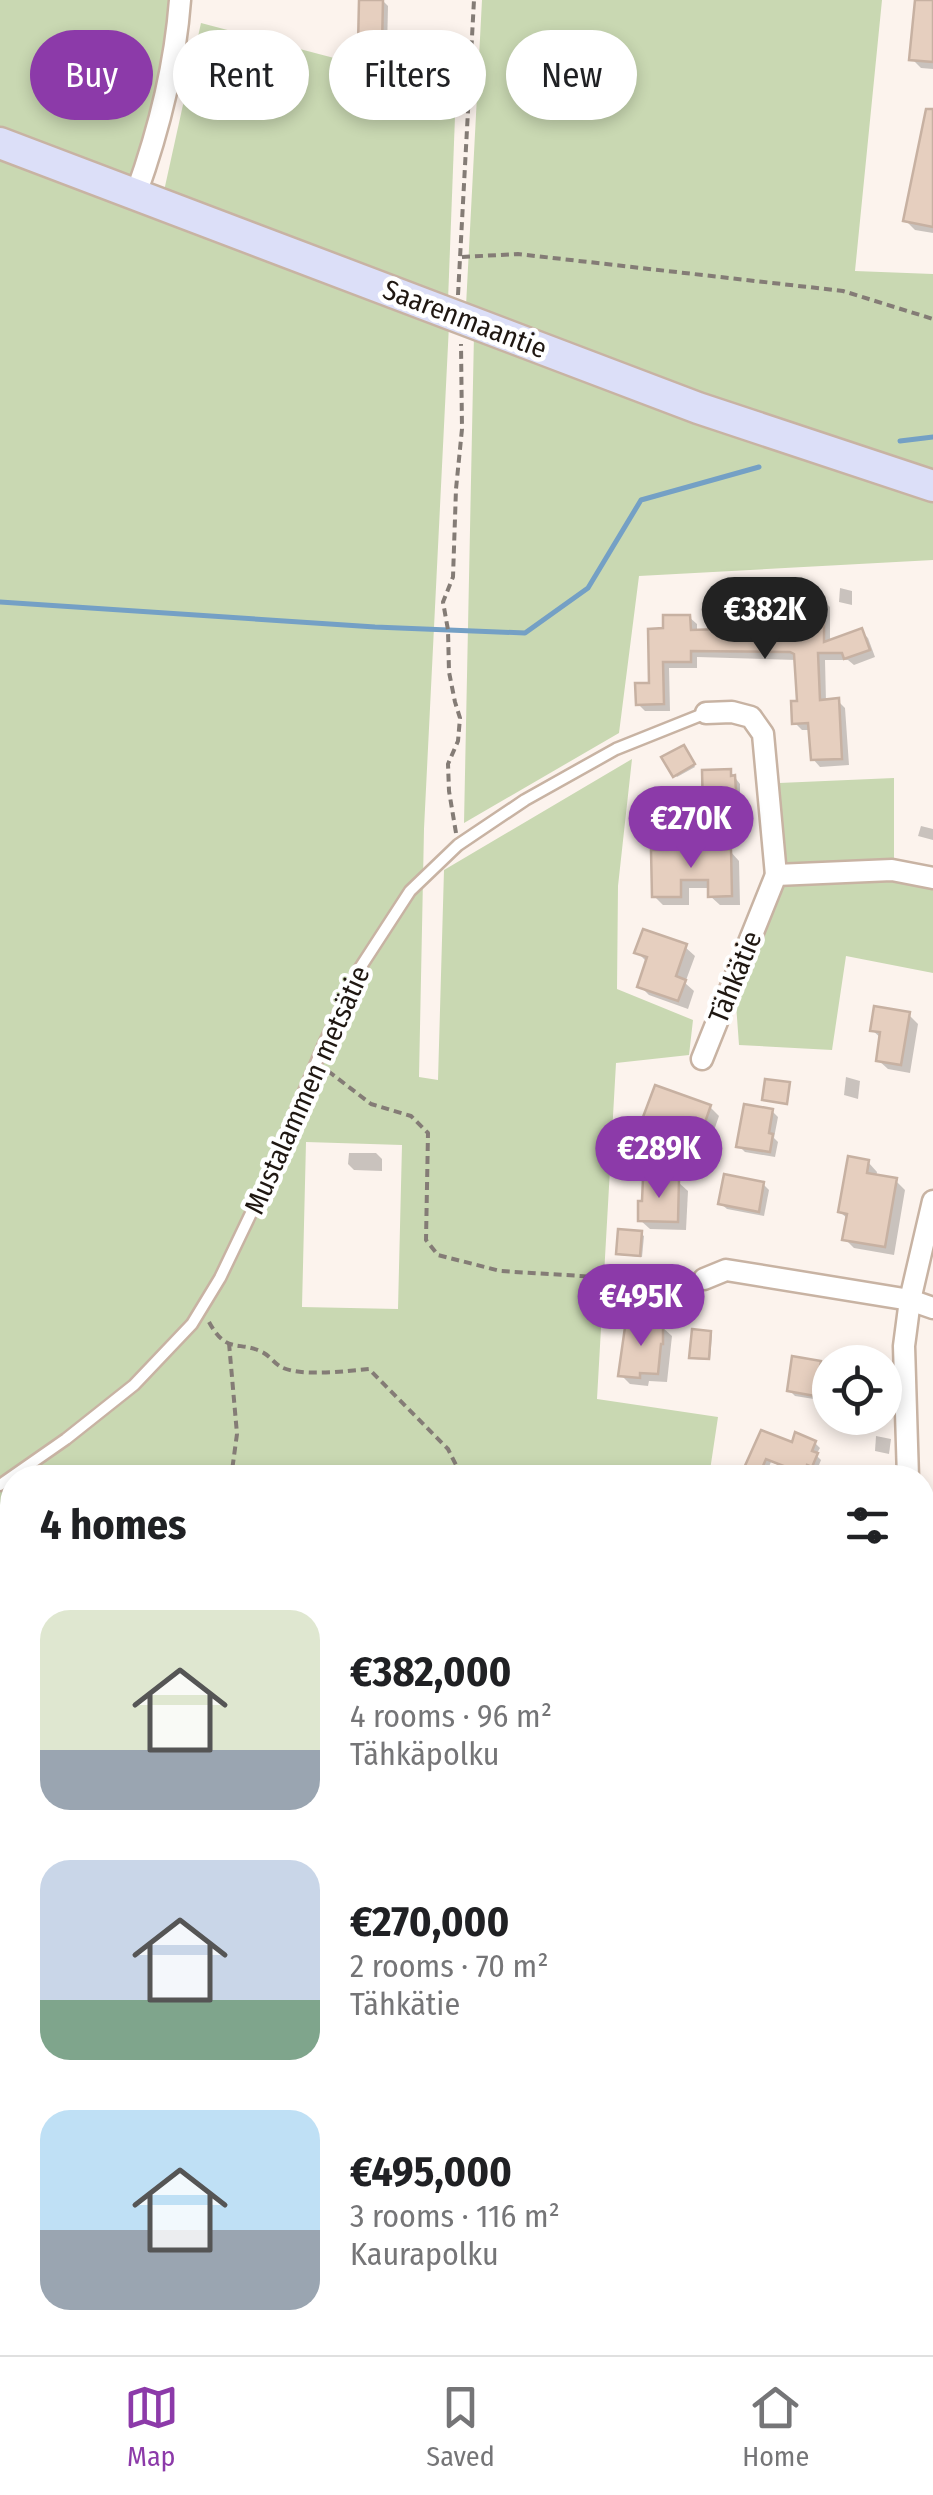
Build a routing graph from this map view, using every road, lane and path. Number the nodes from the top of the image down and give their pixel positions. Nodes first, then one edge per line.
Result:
1 (180, 0) edge
2 (474, 0) edge
3 (0, 143) edge
4 (136, 194) junction
5 (462, 257) junction
6 (456, 316) junction
7 (933, 319) edge
8 (933, 486) edge
9 (706, 713) joint
10 (458, 845) junction
11 (776, 876) junction
12 (933, 878) edge
13 (702, 1058) dead end
14 (316, 1062) junction
15 (933, 1201) edge
16 (704, 1279) joint
17 (910, 1300) junction
18 (202, 1308) junction
19 (933, 1308) edge
20 (229, 1343) junction
21 (29, 1465) edge
22 (233, 1465) edge
23 (456, 1465) edge
24 (908, 1465) edge

1 - 4 street
2 - 5 path
3 - 4 street, Saarenmaantie
4 - 6 street, Saarenmaantie
5 - 6 path
5 - 7 path
6 - 8 street, Saarenmaantie
6 - 10 path
9 - 10 lane, Mustalammen metsätie
9 - 11 street
10 - 14 lane, Mustalammen metsätie
11 - 12 street
11 - 13 street, Tähkätie
14 - 16 path
14 - 18 lane, Mustalammen metsätie
15 - 17 street
16 - 17 street
17 - 19 street
17 - 24 street
18 - 20 path
18 - 21 lane, Mustalammen metsätie
20 - 22 path
20 - 23 path

